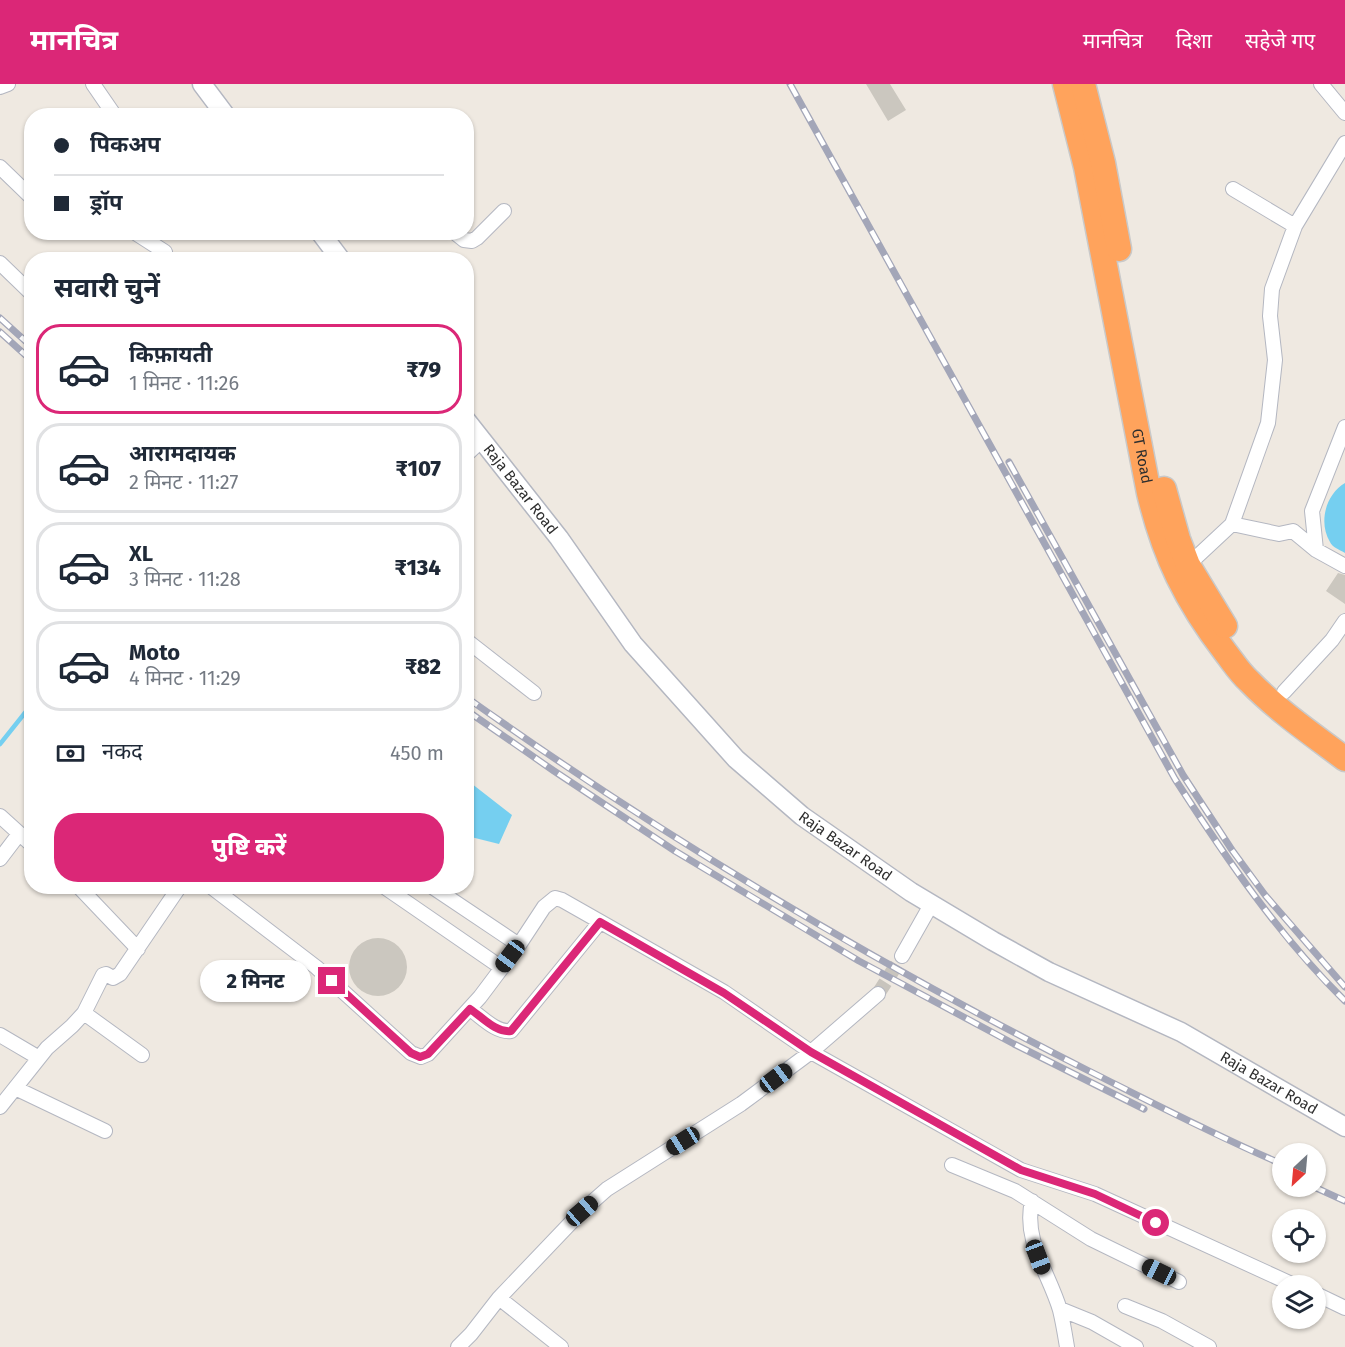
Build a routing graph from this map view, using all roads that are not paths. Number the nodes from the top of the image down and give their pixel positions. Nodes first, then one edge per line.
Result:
1 (8, 84) edge
2 (93, 84) edge
3 (202, 84) edge
4 (1065, 84) edge
5 (1083, 84) edge
6 (1321, 84) edge
7 (0, 87) edge
8 (110, 108) edge
9 (220, 108) edge
10 (1345, 113) edge
11 (1345, 143) edge
12 (0, 167) edge
13 (1233, 189) dead end
14 (24, 190) edge
15 (504, 211) dead end
16 (1295, 226) junction
17 (146, 240) edge
18 (474, 240) edge
19 (165, 252) dead end
20 (0, 263) edge
21 (24, 286) edge
22 (1345, 427) edge
23 (474, 430) edge
24 (482, 440) junction
25 (474, 448) edge
26 (1232, 524) junction
27 (1316, 550) junction
28 (1345, 566) edge
29 (1181, 568) junction
30 (1345, 621) edge
31 (474, 646) edge
32 (1284, 692) junction
33 (534, 693) dead end
34 (1342, 747) edge
35 (0, 816) edge
36 (19, 834) junction
37 (24, 838) edge
38 (0, 859) edge
39 (86, 894) edge
40 (175, 894) edge
41 (220, 894) edge
42 (395, 894) edge
43 (443, 894) edge
44 (932, 903) junction
45 (600, 922) junction
46 (519, 945) junction
47 (138, 949) junction
48 (902, 956) tunnel mouth
49 (501, 968) junction
50 (879, 994) tunnel mouth
51 (470, 1009) junction
52 (84, 1013) junction
53 (0, 1035) edge
54 (811, 1052) junction
55 (141, 1055) dead end
56 (39, 1058) junction
57 (15, 1088) junction
58 (0, 1107) edge
59 (1345, 1126) edge
60 (105, 1131) dead end
61 (952, 1165) dead end
62 (1021, 1170) junction
63 (1010, 1190) junction
64 (1032, 1201) junction
65 (1272, 1275) edge
66 (1179, 1282) dead end
67 (499, 1298) junction
68 (1326, 1299) edge
69 (1125, 1306) dead end
70 (1345, 1308) edge
71 (1060, 1309) junction
72 (458, 1347) edge
73 (561, 1347) edge
74 (1067, 1347) edge
75 (1136, 1347) edge
76 (1209, 1347) edge

1 - 7 street
2 - 8 street
3 - 9 street
4 - 29 highway, GT Road
5 - 29 highway, GT Road
6 - 10 street
11 - 16 street
12 - 14 street
13 - 16 street
15 - 18 street
16 - 26 street
17 - 19 street
20 - 21 street
22 - 27 street
23 - 24 street, Raja Bazar Road
24 - 25 street
24 - 44 street, Raja Bazar Road
26 - 27 street
26 - 29 street
27 - 28 street
29 - 32 highway, GT Road
29 - 34 highway, GT Road
30 - 32 street
31 - 33 street
32 - 34 highway, GT Road
35 - 36 street
36 - 37 street
36 - 38 street
39 - 47 street
40 - 47 street
41 - 51 street
42 - 49 street
43 - 46 street
44 - 48 street
44 - 59 street, Raja Bazar Road
45 - 46 street
45 - 51 street
45 - 54 street
46 - 49 street
47 - 52 street
49 - 51 street
50 - 54 street
52 - 55 street
52 - 56 street
53 - 56 street
54 - 62 street
54 - 67 street
56 - 57 street
57 - 58 street
57 - 60 street
61 - 63 street
62 - 63 street
62 - 65 street
63 - 64 street
64 - 66 street
64 - 71 street
67 - 72 street
67 - 73 street
68 - 70 street
69 - 76 street
71 - 74 street
71 - 75 street

